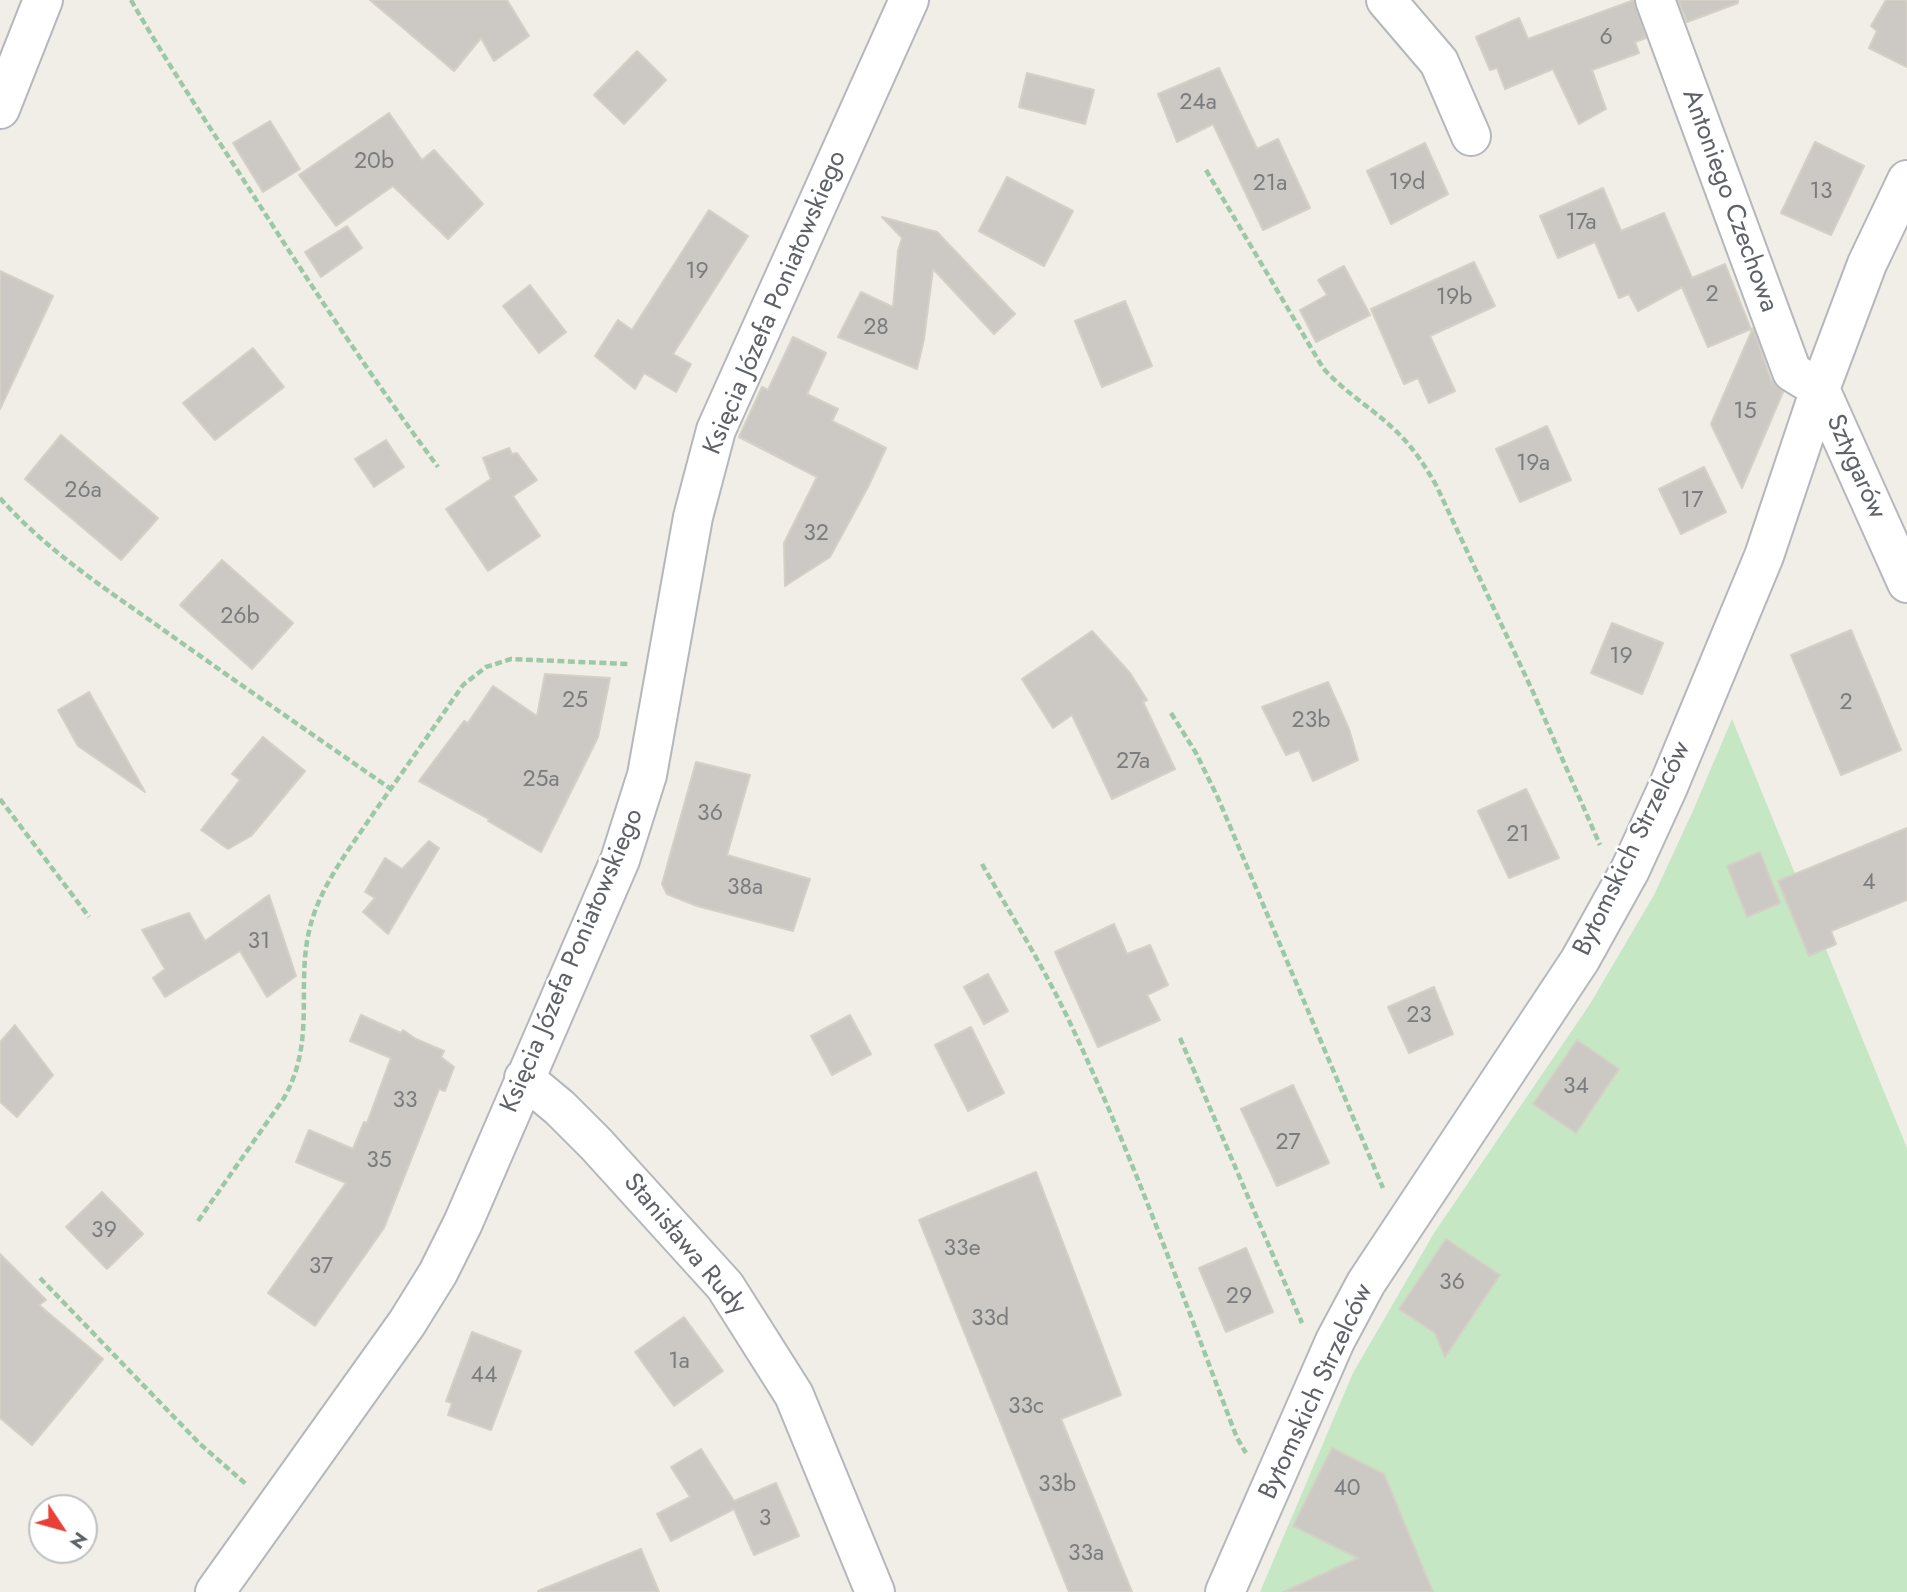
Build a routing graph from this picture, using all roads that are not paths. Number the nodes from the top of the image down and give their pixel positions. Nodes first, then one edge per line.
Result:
1 (43, 0) edge
2 (909, 0) edge
3 (1386, 0) edge
4 (1655, 0) edge
5 (0, 109) edge
6 (1471, 136) dead end
7 (1907, 180) edge
8 (1820, 389) junction
9 (1907, 583) edge
10 (524, 1078) junction
11 (215, 1592) edge
12 (875, 1592) edge
13 (1225, 1592) edge

1 - 5 street
2 - 10 street, Księcia Józefa Poniatowskiego
3 - 6 street
4 - 8 street, Antoniego Czechowa
7 - 8 street, Bytomskich Strzelców
8 - 9 street, Sztygarów
8 - 13 street, Bytomskich Strzelców
10 - 11 street, Księcia Józefa Poniatowskiego
10 - 12 street, Stanisława Rudy

